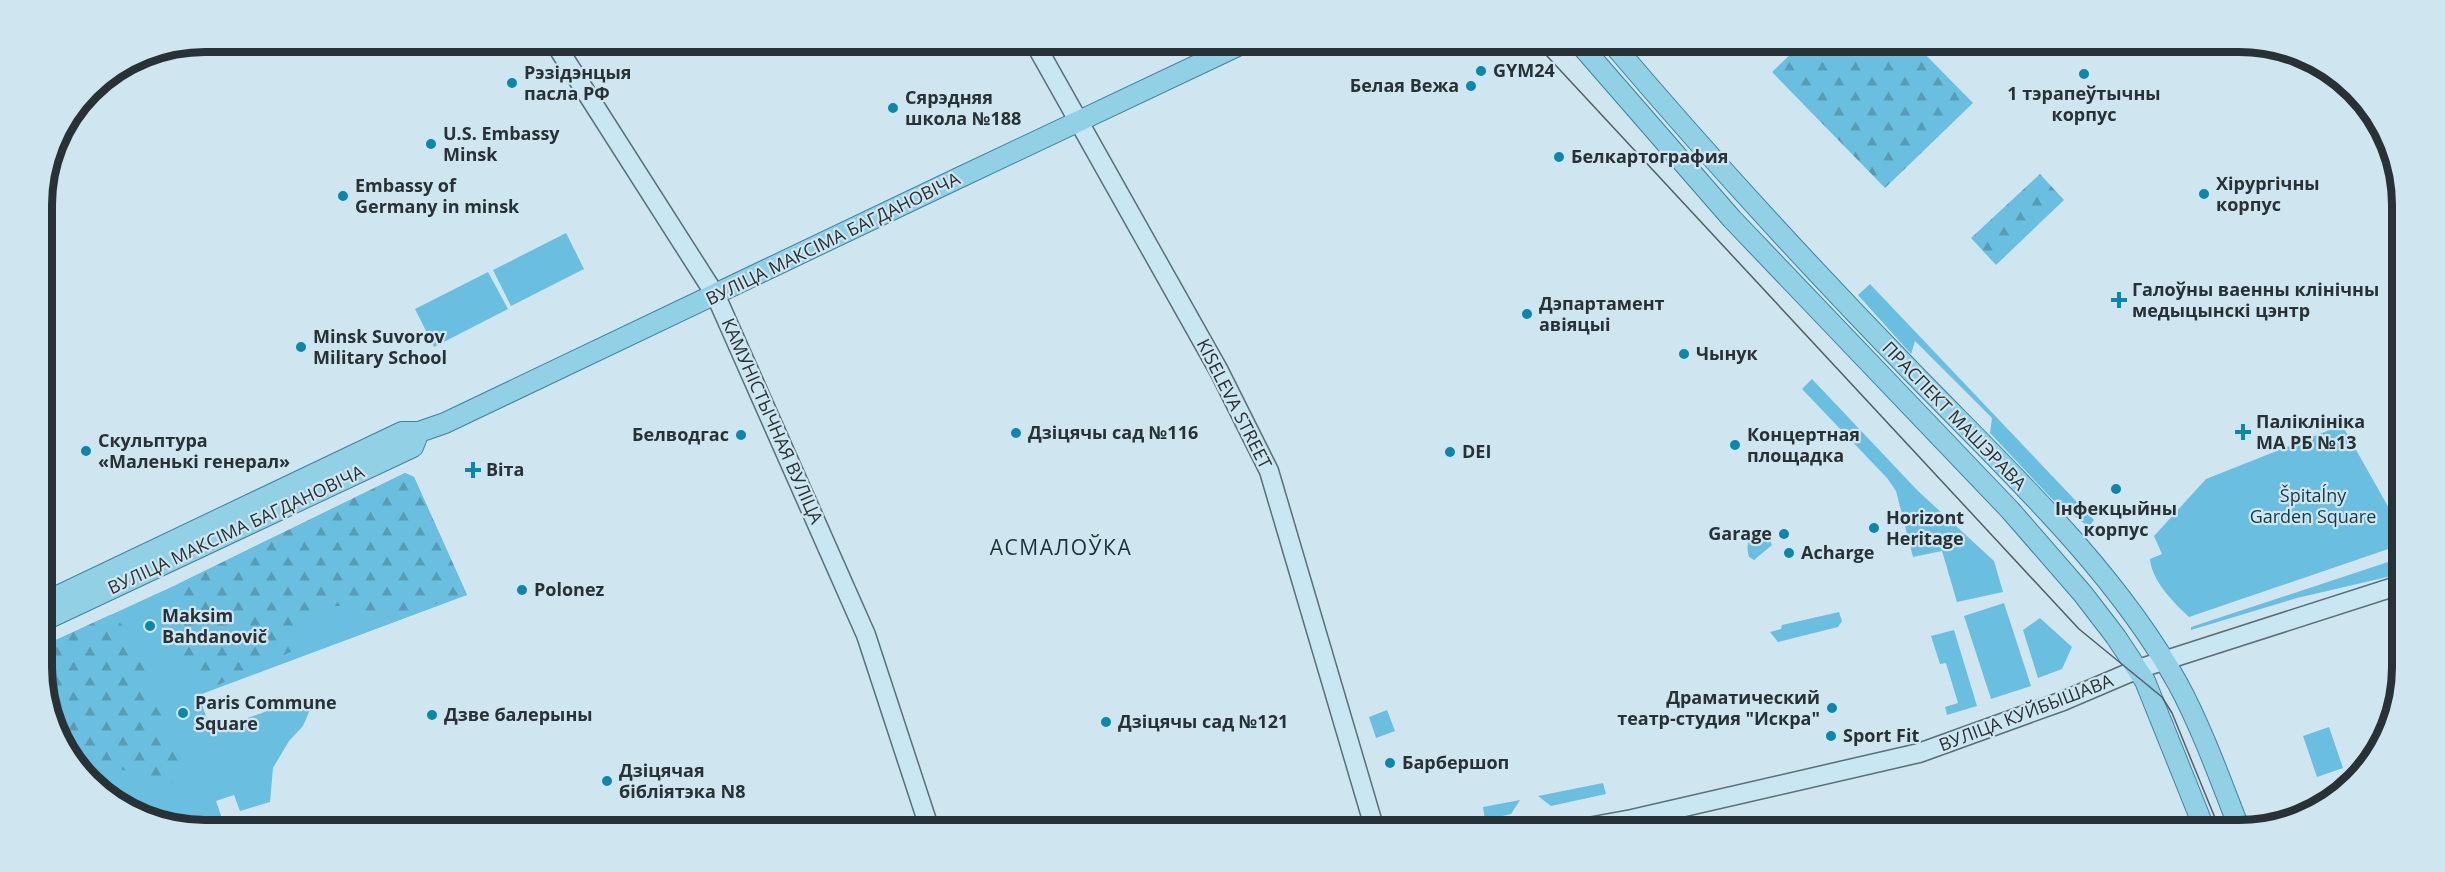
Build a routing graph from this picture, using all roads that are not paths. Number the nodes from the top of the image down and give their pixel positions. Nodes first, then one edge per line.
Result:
1 (560, 52) edge
2 (1040, 52) edge
3 (1224, 52) edge
4 (1587, 52) edge
5 (1620, 52) edge
6 (1078, 120) junction
7 (1709, 156) junction
8 (1682, 163) junction
9 (716, 296) junction
10 (1866, 325) junction
11 (1849, 343) junction
12 (419, 432) junction
13 (2392, 587) edge
14 (52, 599) edge
15 (52, 617) edge
16 (2163, 660) junction
17 (2138, 669) junction
18 (1372, 819) edge
19 (1630, 819) edge
20 (2200, 819) edge
21 (2235, 819) edge
22 (927, 820) edge

1 - 9 street, КАМУНІСТЫЧНАЯ ВУЛІЦА
2 - 6 street, KISELEVA STREET
3 - 6 main road, ВУЛІЦА МАКСІМА БАГДАНОВІЧА
4 - 8 main road, ПРАСПЕКТ МАШЭРАВА
5 - 7 main road, ПРАСПЕКТ МАШЭРАВА
6 - 9 main road, ВУЛІЦА МАКСІМА БАГДАНОВІЧА
6 - 18 street, KISELEVA STREET
7 - 8 main road
7 - 10 main road, ПРАСПЕКТ МАШЭРАВА
8 - 11 main road, ПРАСПЕКТ МАШЭРАВА
9 - 12 main road, ВУЛІЦА МАКСІМА БАГДАНОВІЧА
9 - 22 street, КАМУНІСТЫЧНАЯ ВУЛІЦА
10 - 11 main road
10 - 16 main road, ПРАСПЕКТ МАШЭРАВА
11 - 17 main road, ПРАСПЕКТ МАШЭРАВА
12 - 14 main road, ВУЛІЦА МАКСІМА БАГДАНОВІЧА
12 - 15 main road, ВУЛІЦА МАКСІМА БАГДАНОВІЧА
13 - 16 street, ВУЛІЦА КУЙБЫШАВА
16 - 17 street, ВУЛІЦА КУЙБЫШАВА
16 - 21 main road, ПРАСПЕКТ МАШЭРАВА
17 - 19 street, ВУЛІЦА КУЙБЫШАВА
17 - 20 main road, ПРАСПЕКТ МАШЭРАВА

